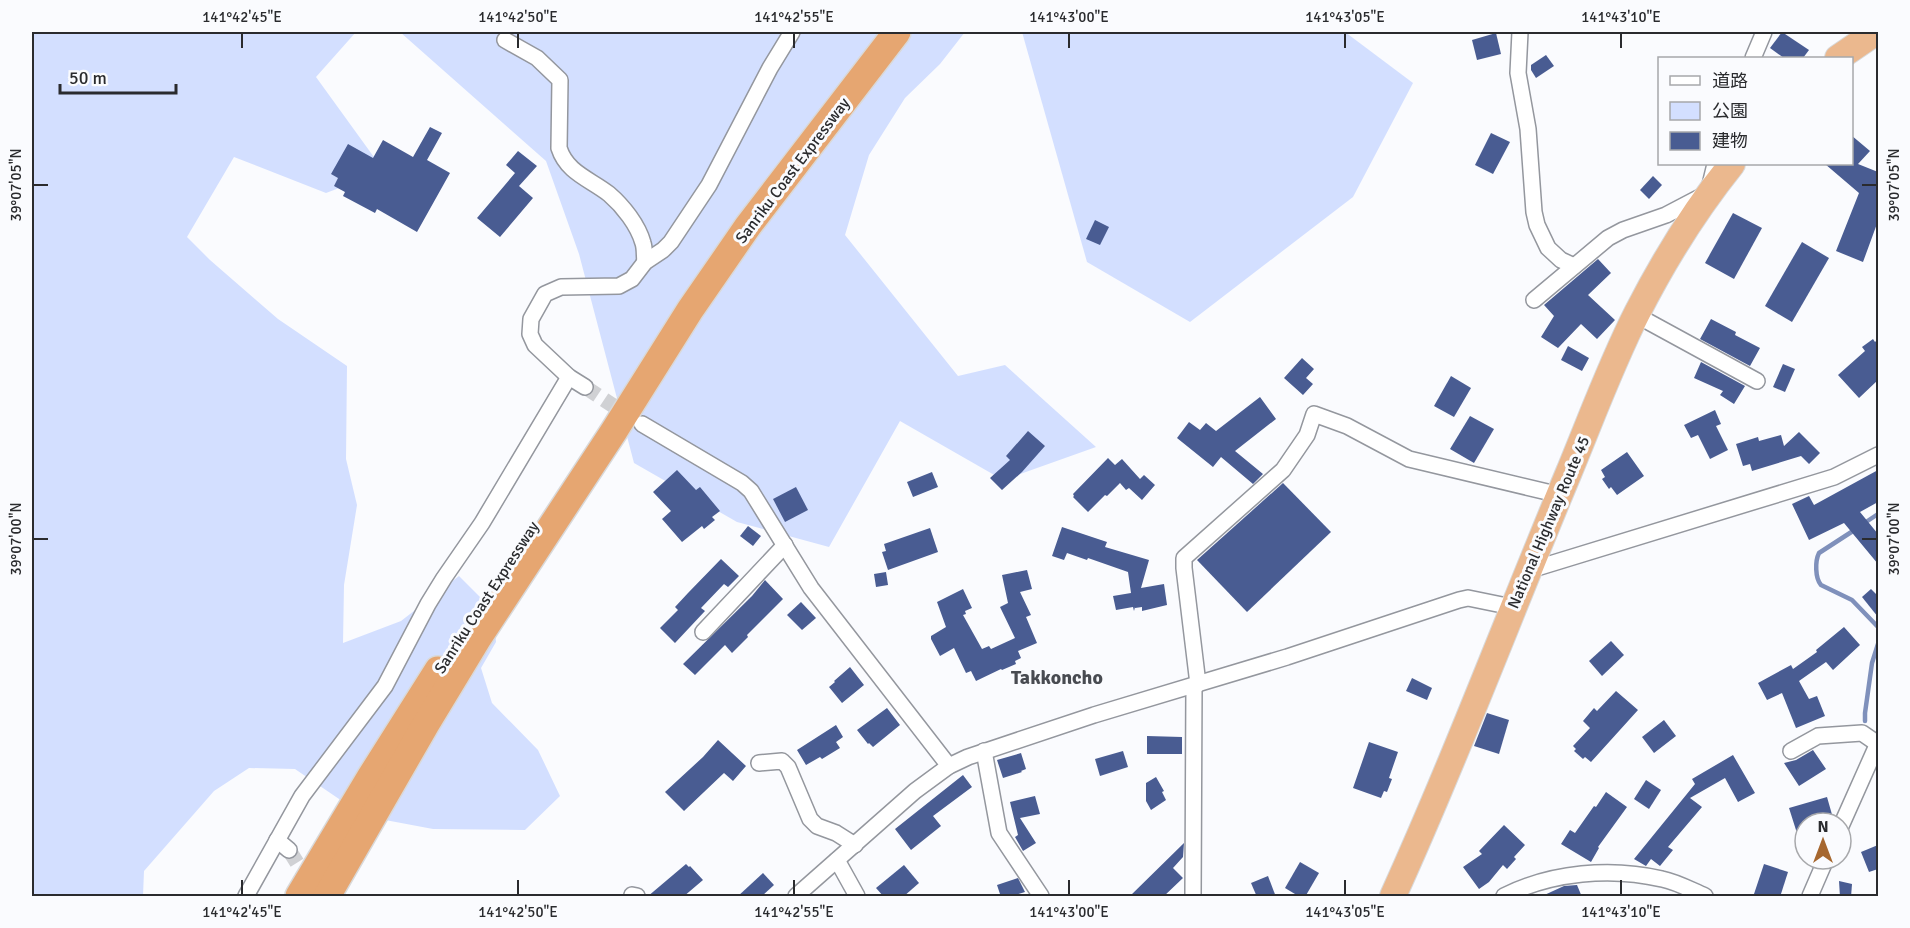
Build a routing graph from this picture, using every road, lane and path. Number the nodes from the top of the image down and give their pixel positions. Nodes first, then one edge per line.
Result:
1 (792, 32) edge
2 (897, 32) edge
3 (1521, 32) edge
4 (1764, 32) edge
5 (1876, 32) edge
6 (505, 40) dead end
7 (1753, 57) edge
8 (1839, 57) edge
9 (1715, 165) edge
10 (1731, 165) edge
11 (1708, 193) junction
12 (645, 262) junction
13 (1567, 263) junction
14 (1534, 300) dead end
15 (690, 310) junction
16 (1636, 315) junction
17 (569, 377) junction
18 (1757, 381) dead end
19 (585, 387) tunnel mouth
20 (642, 424) tunnel mouth
21 (1878, 454) edge
22 (1560, 495) junction
23 (785, 546) junction
24 (1527, 572) junction
25 (1512, 607) junction
26 (703, 632) dead end
27 (1196, 685) junction
28 (1878, 744) edge
29 (984, 751) junction
30 (1791, 751) dead end
31 (759, 763) dead end
32 (949, 766) junction
33 (1848, 811) edge
34 (855, 845) junction
35 (837, 860) junction
36 (1821, 871) edge
37 (246, 897) edge
38 (299, 897) edge
39 (327, 897) edge
40 (796, 897) edge
41 (857, 897) edge
42 (1041, 897) edge
43 (1193, 897) edge
44 (1393, 897) edge
45 (1504, 897) edge
46 (1705, 897) edge
47 (1810, 897) edge

1 - 12 street
2 - 15 highway, Sanriku Coast Expressway
3 - 13 street
4 - 7 street
5 - 8 highway
6 - 12 street
9 - 11 street
10 - 11 highway, National Highway Route 45
11 - 13 street
11 - 16 highway, National Highway Route 45
12 - 17 street
13 - 14 street
15 - 38 highway, Sanriku Coast Expressway
15 - 39 highway, Sanriku Coast Expressway
16 - 18 street
16 - 22 highway, National Highway Route 45
17 - 19 street
17 - 37 street
20 - 23 street
21 - 24 street
22 - 24 highway, National Highway Route 45
22 - 27 street
23 - 26 street
23 - 32 street
24 - 25 highway, National Highway Route 45
25 - 27 street
25 - 44 highway, National Highway Route 45
27 - 29 street
27 - 43 street
28 - 30 street
28 - 33 street
29 - 32 street
29 - 42 street
31 - 34 street
32 - 34 street
34 - 35 street
35 - 40 street
35 - 41 street
36 - 47 street
45 - 46 street

